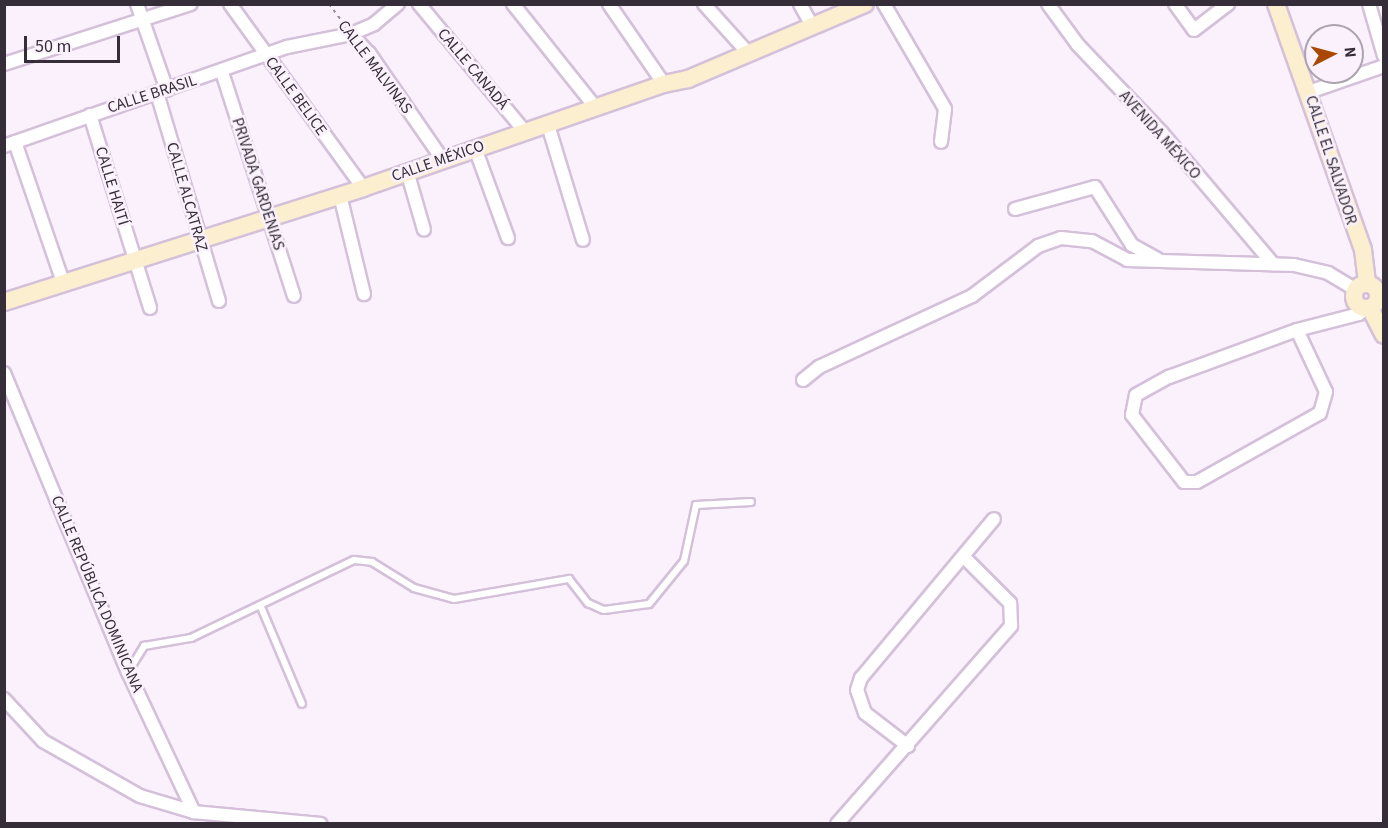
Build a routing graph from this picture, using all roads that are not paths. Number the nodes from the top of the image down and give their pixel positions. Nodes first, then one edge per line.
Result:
1 (137, 4) edge
2 (191, 4) edge
3 (230, 4) edge
4 (399, 4) edge
5 (419, 4) edge
6 (513, 4) edge
7 (609, 4) edge
8 (704, 4) edge
9 (800, 4) edge
10 (865, 4) edge
11 (884, 4) edge
12 (1048, 4) edge
13 (1175, 4) edge
14 (1228, 4) edge
15 (1276, 4) edge
16 (1369, 4) edge
17 (142, 21) junction
18 (812, 26) junction
19 (351, 34) junction
20 (266, 54) junction
21 (749, 54) junction
22 (1383, 56) edge
23 (4, 64) edge
24 (1383, 66) edge
25 (222, 72) junction
26 (664, 84) junction
27 (162, 91) junction
28 (1309, 92) junction
29 (596, 108) junction
30 (90, 115) junction
31 (548, 124) junction
32 (526, 132) junction
33 (941, 142) dead end
34 (10, 144) edge
35 (476, 148) junction
36 (442, 159) junction
37 (407, 171) junction
38 (363, 188) junction
39 (340, 195) junction
40 (1015, 209) dead end
41 (269, 217) junction
42 (424, 230) dead end
43 (198, 238) junction
44 (508, 238) dead end
45 (584, 240) dead end
46 (134, 258) junction
47 (1159, 260) junction
48 (1274, 264) junction
49 (63, 282) junction
50 (1361, 286) junction
51 (364, 294) dead end
52 (294, 296) dead end
53 (219, 301) dead end
54 (4, 302) edge
55 (1374, 304) edge
56 (150, 308) dead end
57 (1298, 330) junction
58 (1383, 335) edge
59 (4, 373) edge
60 (803, 380) dead end
61 (751, 502) dead end
62 (994, 519) dead end
63 (965, 558) junction
64 (261, 607) junction
65 (128, 672) junction
66 (4, 699) edge
67 (302, 704) dead end
68 (908, 746) junction
69 (194, 812) junction
70 (320, 824) edge
71 (837, 824) edge

1 - 17 street, CALLE ALCATRAZ
2 - 17 street
3 - 20 street, CALLE BELICE
4 - 19 street, CALLE BRASIL
5 - 32 street, CALLE CANADÁ
6 - 29 street
7 - 26 street
8 - 21 street
9 - 18 street
10 - 18 street, CALLE MÉXICO
11 - 33 street
12 - 48 street, AVENIDA MÉXICO
13 - 14 street
15 - 28 street, CALLE EL SALVADOR
16 - 22 street
17 - 23 street
17 - 27 street, CALLE ALCATRAZ
18 - 21 street, CALLE MÉXICO
19 - 20 street, CALLE BRASIL
19 - 36 street, CALLE MALVINAS
20 - 25 street, CALLE BRASIL
20 - 38 street, CALLE BELICE
21 - 26 street, CALLE MÉXICO
24 - 28 street
25 - 27 street, CALLE BRASIL
25 - 41 street, PRIVADA GARDENIAS
26 - 29 street, CALLE MÉXICO
27 - 30 street, CALLE BRASIL
27 - 43 street, CALLE ALCATRAZ
28 - 50 street, CALLE EL SALVADOR
29 - 31 street, CALLE MÉXICO
30 - 34 street, CALLE BRASIL
30 - 46 street, CALLE HAITÍ
31 - 32 street, CALLE MÉXICO
31 - 45 street
32 - 35 street, CALLE MÉXICO
34 - 49 street
35 - 36 street, CALLE MÉXICO
35 - 44 street
36 - 37 street, CALLE MÉXICO
37 - 38 street, CALLE MÉXICO
37 - 42 street
38 - 39 street, CALLE MÉXICO
39 - 41 street, CALLE MÉXICO
39 - 51 street
40 - 47 street
41 - 43 street, CALLE MÉXICO
41 - 52 street, PRIVADA GARDENIAS
43 - 46 street, CALLE MÉXICO
43 - 53 street, CALLE ALCATRAZ
46 - 49 street, CALLE MÉXICO
46 - 56 street, CALLE HAITÍ
47 - 48 street
47 - 60 street
48 - 50 street
49 - 54 street, CALLE MÉXICO
50 - 55 street
55 - 57 street
55 - 58 street
57 - 57 street
59 - 65 street, CALLE REPÚBLICA DOMINICANA
61 - 64 lane
62 - 63 street
63 - 68 street
63 - 68 street
64 - 65 lane
64 - 67 lane
65 - 69 street, CALLE REPÚBLICA DOMINICANA
66 - 69 street
68 - 71 street
69 - 70 street

